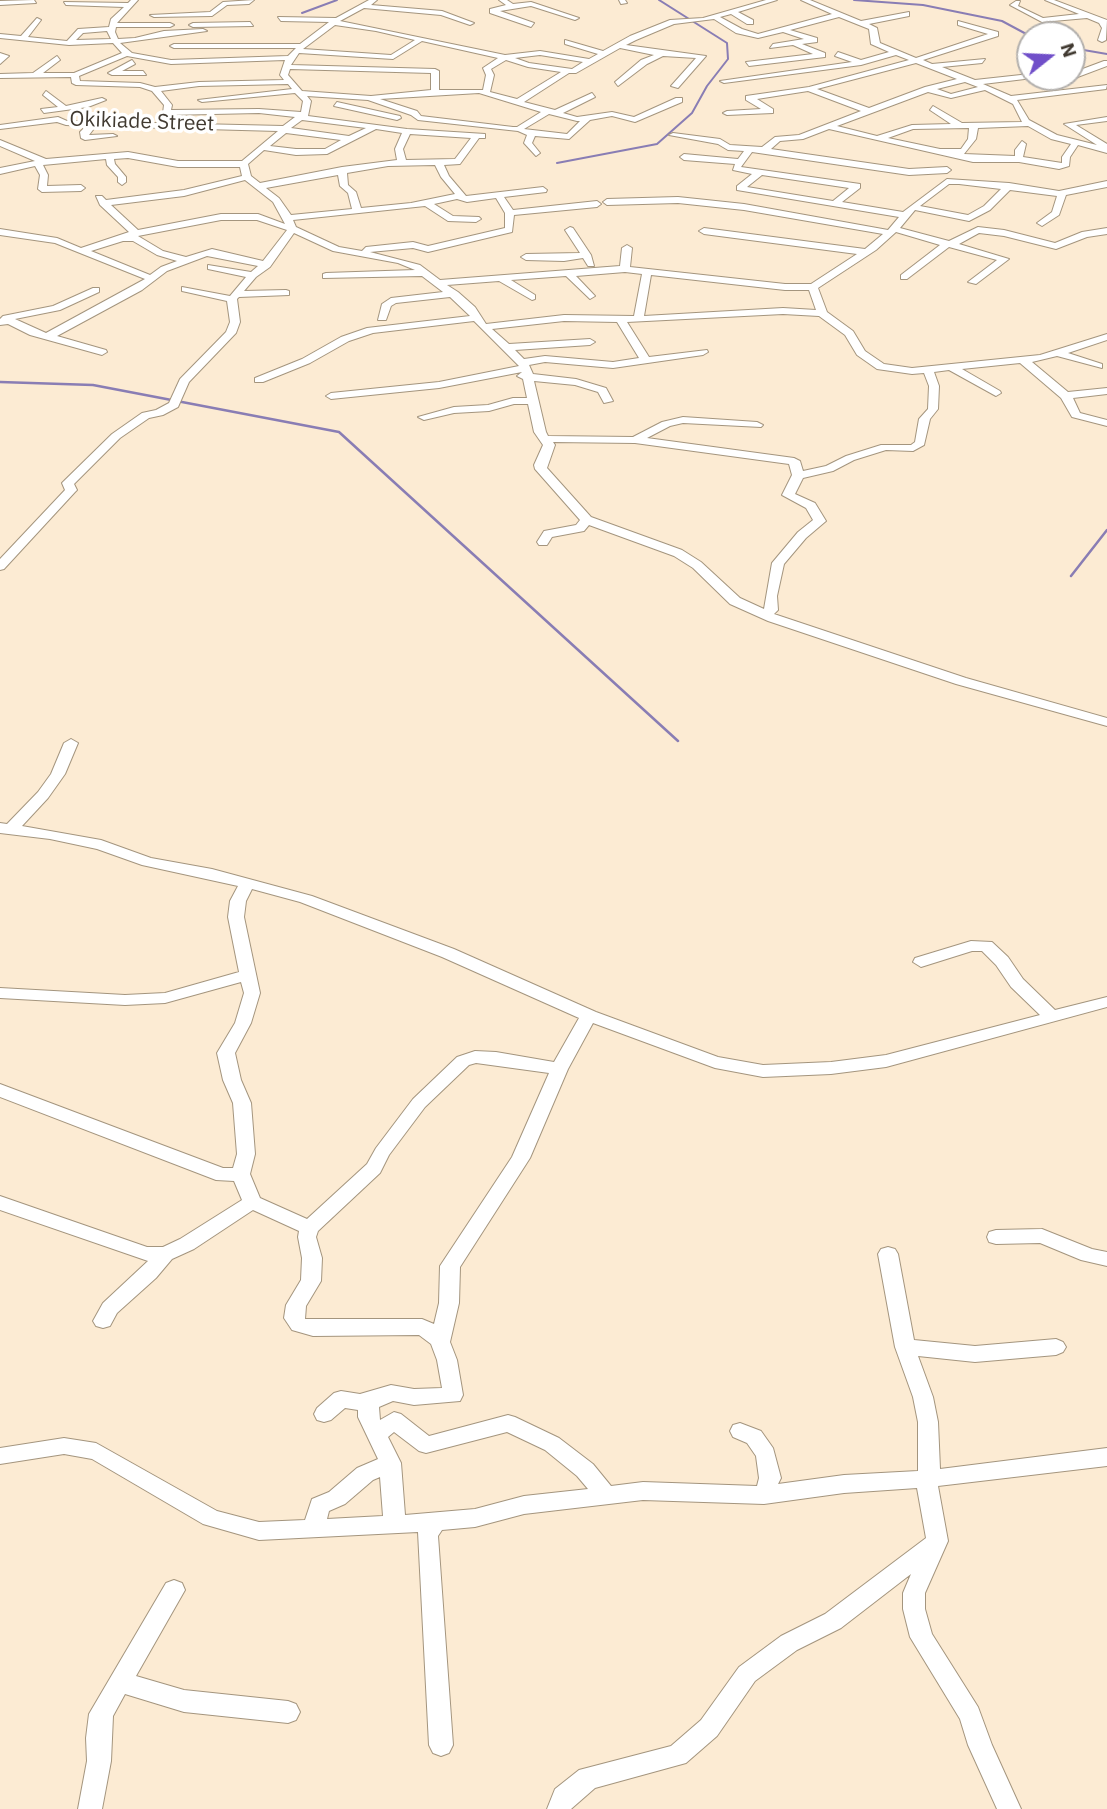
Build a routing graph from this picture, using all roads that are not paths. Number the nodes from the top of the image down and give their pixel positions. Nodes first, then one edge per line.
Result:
1 (251, 0) edge
2 (502, 0) edge
3 (772, 0) edge
4 (804, 0) edge
5 (1048, 0) edge
6 (34, 2) edge
7 (132, 2) edge
8 (1018, 2) edge
9 (0, 3) edge
10 (65, 3) dead end
11 (369, 3) edge
12 (178, 5) dead end
13 (512, 6) junction
14 (729, 6) junction
15 (431, 13) junction
16 (120, 15) junction
17 (132, 15) dead end
18 (144, 15) dead end
19 (168, 15) junction
20 (837, 15) junction
21 (713, 16) junction
22 (1085, 16) junction
23 (907, 17) dead end
24 (575, 18) dead end
25 (281, 19) dead end
26 (37, 20) dead end
27 (406, 20) dead end
28 (336, 22) junction
29 (750, 22) dead end
30 (470, 23) dead end
31 (961, 23) dead end
32 (1105, 23) edge
33 (250, 24) dead end
34 (531, 25) dead end
35 (866, 25) junction
36 (113, 27) junction
37 (786, 29) junction
38 (203, 31) dead end
39 (0, 36) edge
40 (23, 38) junction
41 (419, 40) junction
42 (814, 40) junction
43 (1102, 40) dead end
44 (115, 41) junction
45 (568, 42) dead end
46 (69, 43) junction
47 (794, 43) junction
48 (825, 44) dead end
49 (877, 45) junction
50 (174, 46) dead end
51 (619, 46) junction
52 (355, 47) dead end
53 (773, 47) dead end
54 (866, 48) dead end
55 (857, 50) dead end
56 (840, 51) junction
57 (128, 53) junction
58 (895, 53) junction
59 (346, 54) junction
60 (604, 54) junction
61 (662, 54) junction
62 (0, 55) edge
63 (822, 55) junction
64 (144, 57) junction
65 (505, 57) junction
66 (57, 58) dead end
67 (292, 58) junction
68 (796, 59) junction
69 (918, 59) junction
70 (589, 61) junction
71 (982, 61) dead end
72 (0, 62) edge
73 (861, 62) junction
74 (1107, 63) edge
75 (749, 64) dead end
76 (933, 66) junction
77 (388, 69) junction
78 (237, 70) dead end
79 (784, 70) junction
80 (1086, 71) edge
81 (566, 72) junction
82 (143, 73) dead end
83 (35, 75) junction
84 (75, 75) junction
85 (0, 76) edge
86 (1016, 77) edge
87 (724, 81) dead end
88 (971, 81) junction
89 (618, 85) dead end
90 (676, 86) dead end
91 (987, 86) junction
92 (1106, 87) edge
93 (813, 88) junction
94 (155, 89) junction
95 (928, 89) junction
96 (299, 92) junction
97 (486, 92) junction
98 (46, 93) dead end
99 (435, 94) junction
100 (592, 95) dead end
101 (388, 96) junction
102 (369, 98) junction
103 (1009, 99) junction
104 (102, 100) dead end
105 (202, 100) dead end
106 (679, 100) dead end
107 (518, 102) junction
108 (64, 108) junction
109 (933, 108) dead end
110 (868, 110) junction
111 (552, 112) junction
112 (727, 113) dead end
113 (302, 116) junction
114 (0, 117) edge
115 (395, 118) junction
116 (418, 118) junction
117 (586, 119) junction
118 (1107, 119) edge
119 (94, 123) junction
120 (1028, 124) junction
121 (960, 125) junction
122 (974, 125) junction
123 (828, 126) junction
124 (0, 127) edge
125 (374, 127) junction
126 (284, 130) junction
127 (517, 130) junction
128 (407, 131) junction
129 (531, 133) junction
130 (477, 135) junction
131 (673, 135) dead end
132 (113, 136) dead end
133 (497, 137) dead end
134 (349, 139) junction
135 (882, 139) junction
136 (0, 143) edge
137 (1022, 144) dead end
138 (1075, 144) junction
139 (261, 147) junction
140 (750, 149) junction
141 (1107, 149) edge
142 (764, 150) junction
143 (536, 152) dead end
144 (943, 152) junction
145 (684, 157) dead end
146 (1019, 159) junction
147 (110, 160) junction
148 (42, 162) junction
149 (402, 162) junction
150 (438, 162) junction
151 (740, 162) junction
152 (244, 164) junction
153 (1, 169) edge
154 (342, 170) junction
155 (947, 170) junction
156 (759, 172) junction
157 (247, 177) junction
158 (122, 181) dead end
159 (951, 181) junction
160 (1107, 184) edge
161 (260, 186) junction
162 (1009, 186) junction
163 (81, 188) dead end
164 (1081, 189) junction
165 (542, 190) dead end
166 (1062, 194) junction
167 (498, 195) junction
168 (1107, 195) edge
169 (457, 197) junction
170 (427, 203) junction
171 (835, 203) junction
172 (913, 207) junction
173 (357, 211) junction
174 (510, 213) junction
175 (904, 215) junction
176 (239, 219) junction
177 (475, 219) dead end
178 (290, 223) junction
179 (1042, 223) dead end
180 (223, 224) dead end
181 (53, 230) dead end
182 (570, 230) dead end
183 (704, 231) dead end
184 (892, 231) junction
185 (1107, 231) edge
186 (0, 232) edge
187 (137, 233) junction
188 (27, 237) junction
189 (124, 238) junction
190 (57, 241) junction
191 (0, 243) edge
192 (949, 244) junction
193 (627, 248) dead end
194 (428, 249) junction
195 (80, 251) junction
196 (349, 252) junction
197 (864, 253) junction
198 (586, 255) junction
199 (526, 257) dead end
200 (186, 260) junction
201 (400, 261) junction
202 (267, 265) junction
203 (211, 267) dead end
204 (625, 269) junction
205 (595, 272) junction
206 (647, 272) junction
207 (424, 273) junction
208 (568, 273) junction
209 (253, 275) junction
210 (326, 276) dead end
211 (904, 276) dead end
212 (151, 278) junction
213 (502, 279) junction
214 (974, 282) dead end
215 (438, 283) junction
216 (813, 287) junction
217 (186, 289) dead end
218 (96, 290) dead end
219 (286, 293) dead end
220 (455, 295) junction
221 (234, 296) junction
222 (590, 296) dead end
223 (532, 297) dead end
224 (822, 313) junction
225 (382, 318) dead end
226 (618, 318) junction
227 (638, 319) junction
228 (5, 322) edge
229 (479, 323) junction
230 (49, 336) junction
231 (1107, 337) edge
232 (590, 342) dead end
233 (508, 347) junction
234 (102, 352) dead end
235 (703, 352) dead end
236 (1061, 354) junction
237 (645, 360) junction
238 (1023, 360) junction
239 (1098, 366) dead end
240 (952, 368) junction
241 (525, 370) junction
242 (928, 370) junction
243 (259, 380) dead end
244 (1107, 391) edge
245 (996, 393) dead end
246 (331, 396) dead end
247 (1066, 396) junction
248 (535, 401) junction
249 (608, 401) dead end
250 (424, 417) dead end
251 (1107, 423) edge
252 (757, 425) dead end
253 (545, 439) junction
254 (635, 440) junction
255 (798, 475) junction
256 (587, 520) junction
257 (543, 542) dead end
258 (0, 566) edge
259 (764, 614) junction
260 (1107, 722) edge
261 (71, 743) dead end
262 (6, 828) edge
263 (247, 884) junction
264 (921, 962) dead end
265 (248, 975) junction
266 (0, 993) edge
267 (1107, 1002) edge
268 (590, 1016) junction
269 (1052, 1017) junction
270 (559, 1069) junction
271 (0, 1090) edge
272 (241, 1174) junction
273 (252, 1202) junction
274 (0, 1203) edge
275 (309, 1228) junction
276 (996, 1237) dead end
277 (165, 1254) junction
278 (888, 1254) dead end
279 (1107, 1259) edge
280 (103, 1321) dead end
281 (440, 1342) junction
282 (905, 1347) junction
283 (1056, 1347) dead end
284 (378, 1397) junction
285 (324, 1414) dead end
286 (740, 1431) dead end
287 (378, 1434) junction
288 (0, 1456) edge
289 (1107, 1457) edge
290 (390, 1463) junction
291 (926, 1479) junction
292 (606, 1495) junction
293 (764, 1495) junction
294 (435, 1522) junction
295 (395, 1525) junction
296 (313, 1529) junction
297 (937, 1541) junction
298 (174, 1590) dead end
299 (119, 1682) junction
300 (288, 1712) dead end
301 (441, 1745) dead end
302 (90, 1809) edge
303 (559, 1809) edge
304 (1009, 1809) edge

1 - 19 street
2 - 13 street
3 - 14 street
4 - 20 street
5 - 22 street
6 - 9 street
7 - 10 street
7 - 16 street
8 - 22 street
11 - 15 street
11 - 28 street
12 - 19 street
13 - 24 street
13 - 34 street
14 - 21 street
14 - 29 street
15 - 27 street
15 - 30 street
16 - 17 street
16 - 36 street
18 - 19 street
20 - 35 street
20 - 37 street
21 - 37 street
21 - 51 street
22 - 32 street
23 - 35 street
25 - 28 street
26 - 40 street
28 - 41 street
28 - 67 street
31 - 69 street
32 - 43 street
33 - 36 street
35 - 49 street
36 - 44 street
36 - 46 street
37 - 42 street
38 - 44 street
39 - 40 street
40 - 46 street
41 - 59 street
41 - 65 street
42 - 47 street
42 - 48 street
44 - 46 street
44 - 57 street
45 - 60 street
47 - 53 street
47 - 63 street
49 - 54 street
49 - 58 street
50 - 67 street
51 - 60 street
51 - 61 street
52 - 59 street
55 - 56 street
56 - 63 street
56 - 73 street
57 - 64 street
57 - 84 street
58 - 69 street
58 - 73 street
59 - 67 street
60 - 70 street
61 - 89 street
61 - 90 street
62 - 72 street
63 - 68 street
64 - 67 street
64 - 82 street
65 - 70 street
65 - 81 street
65 - 97 street
66 - 83 street
67 - 77 street
67 - 78 street
67 - 96 street
68 - 75 street
68 - 79 street
69 - 76 street
69 - 93 street
70 - 81 street
71 - 76 street
73 - 79 street
74 - 80 street
76 - 88 street
77 - 99 street
77 - 101 street
79 - 87 street
79 - 93 street
81 - 107 street
83 - 84 street
83 - 85 street
84 - 94 street
86 - 88 street
88 - 91 street
88 - 95 street
91 - 95 street
91 - 103 street
92 - 103 street
93 - 110 street
93 - 112 street
94 - 96 street
94 - 113 street
95 - 110 street
96 - 102 street
96 - 105 street
96 - 113 street
96 - 115 street
97 - 99 street
97 - 107 street
98 - 108 street
99 - 101 street
100 - 111 street
101 - 102 street
102 - 116 street
103 - 120 street
104 - 108 street
106 - 117 street
107 - 111 street
108 - 114 street
109 - 121 street
110 - 123 street
111 - 117 street
111 - 127 street
113 - 125 street
113 - 126 street
115 - 116 street
115 - 125 street
116 - 127 street
117 - 129 street
118 - 141 street
119 - 124 street, Okikiade Street
119 - 126 street, Okikiade Street
119 - 132 street
120 - 122 street
120 - 138 street
121 - 122 street
121 - 135 street
122 - 144 street
123 - 135 street
123 - 142 street
125 - 128 street
125 - 134 street
126 - 134 street, Okikiade Street
126 - 139 street
127 - 129 street
128 - 130 street
128 - 149 street
129 - 143 street
130 - 133 street
130 - 150 street
131 - 140 street
134 - 139 street
135 - 144 street
136 - 148 street
137 - 146 street
138 - 141 street
138 - 146 street
139 - 152 street
140 - 142 street
140 - 151 street
142 - 155 street
144 - 146 street
144 - 155 street
145 - 151 street
147 - 148 street
147 - 152 street
147 - 158 street
148 - 153 street
148 - 163 street
149 - 150 street
149 - 154 street
150 - 169 street
151 - 156 street
152 - 157 street
154 - 161 street
154 - 173 street
155 - 159 street
156 - 171 street
156 - 171 street
157 - 161 street
157 - 187 street
159 - 162 street
159 - 172 street
160 - 164 street
161 - 178 street
162 - 166 street
162 - 172 street
164 - 166 street
164 - 168 street
165 - 167 street
166 - 179 street
167 - 169 street
167 - 174 street
169 - 170 street
170 - 173 street
170 - 177 street
171 - 175 street
172 - 175 street
173 - 178 street
174 - 184 street
174 - 194 street
175 - 184 street
176 - 178 street
176 - 180 street
176 - 187 street
178 - 196 street
178 - 202 street
181 - 190 street
182 - 198 street
183 - 197 street
184 - 192 street
184 - 197 street
185 - 192 street
186 - 188 street
187 - 189 street
188 - 190 street
188 - 191 street
189 - 195 street
189 - 200 street
190 - 195 street
192 - 211 street
192 - 214 street
193 - 204 street
194 - 196 street
194 - 201 street
195 - 212 street
196 - 201 street
197 - 216 street
198 - 199 street
198 - 205 street
200 - 202 street
200 - 212 street
201 - 207 street
202 - 209 street
203 - 209 street
204 - 205 street
204 - 206 street
205 - 208 street
206 - 216 street
206 - 227 street
207 - 210 street
207 - 215 street
208 - 213 street
208 - 222 street
209 - 221 street
212 - 230 street
213 - 215 street
213 - 223 street
215 - 220 street
216 - 224 street
217 - 221 street
218 - 228 street
219 - 221 street
220 - 225 street
220 - 229 street
221 - 258 street
224 - 227 street
224 - 242 street
226 - 227 street
226 - 229 street
226 - 237 street
228 - 230 street
229 - 233 street
229 - 243 street
230 - 234 street
231 - 236 street
232 - 233 street
233 - 241 street
235 - 237 street
236 - 238 street
236 - 239 street
237 - 241 street
238 - 240 street
238 - 247 street
240 - 242 street
240 - 245 street
241 - 246 street
241 - 248 street
241 - 249 street
242 - 255 street
244 - 247 street
247 - 251 street
248 - 250 street
248 - 253 street
252 - 254 street
253 - 254 street
253 - 256 street
254 - 255 street
255 - 259 street
256 - 257 street
256 - 259 street
259 - 260 street
261 - 262 street
262 - 263 street
263 - 265 street
263 - 268 street
264 - 269 street
265 - 266 street
265 - 272 street
267 - 269 street
268 - 269 street
268 - 270 street
270 - 275 street
270 - 281 street
271 - 272 street
272 - 273 street
273 - 275 street
273 - 277 street
274 - 277 street
275 - 281 street
276 - 279 street
277 - 280 street
278 - 282 street
281 - 284 street
282 - 283 street
282 - 291 street
284 - 285 street
284 - 287 street
286 - 293 street
287 - 290 street
287 - 292 street
288 - 296 street
289 - 291 street
290 - 295 street
290 - 296 street
291 - 293 street
291 - 297 street
292 - 293 street
292 - 294 street
294 - 295 street
294 - 301 street
295 - 296 street
297 - 303 street
297 - 304 street
298 - 299 street
299 - 300 street
299 - 302 street

